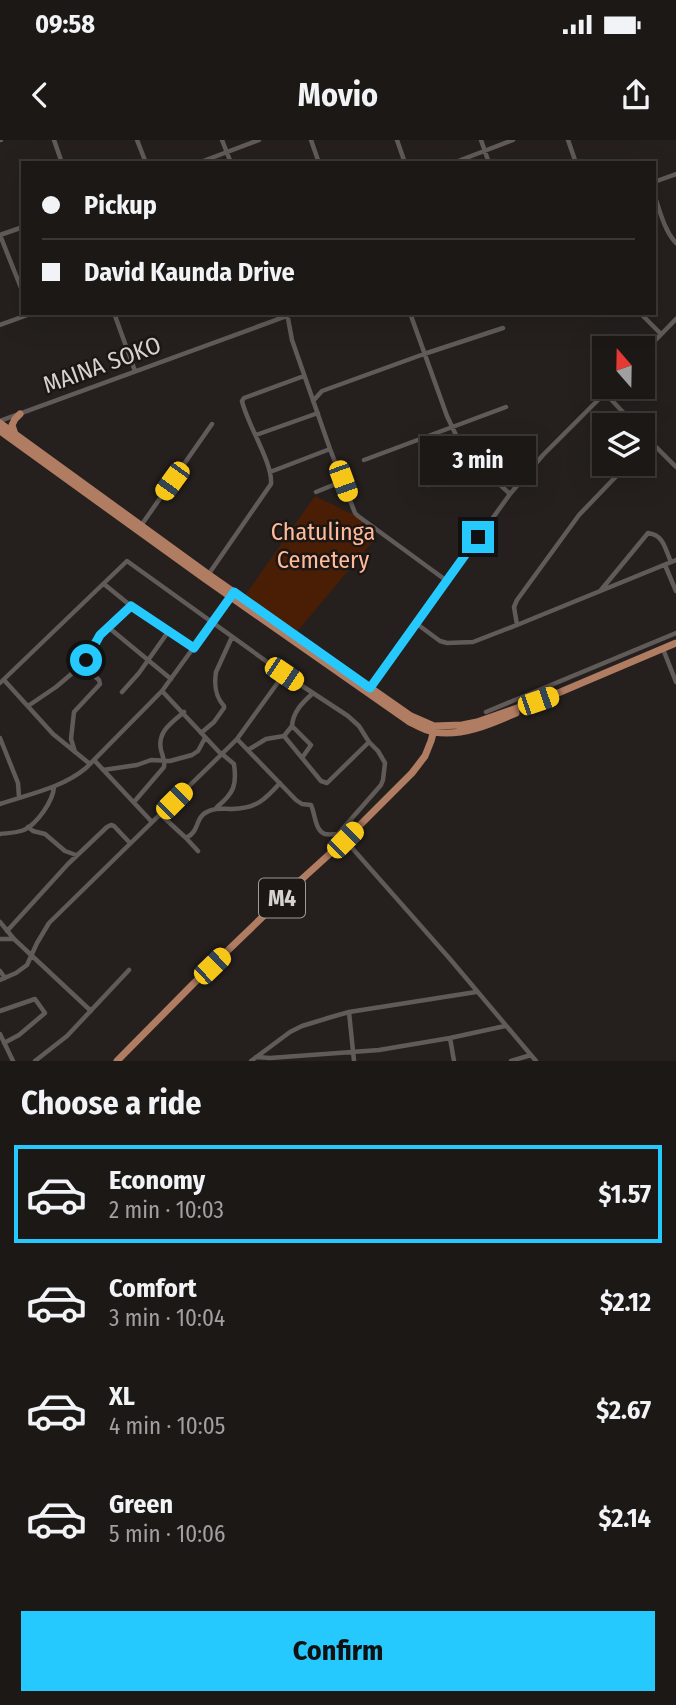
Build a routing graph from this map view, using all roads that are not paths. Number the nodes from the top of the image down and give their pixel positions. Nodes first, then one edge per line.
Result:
1 (54, 140) edge
2 (137, 140) edge
3 (222, 140) edge
4 (259, 140) edge
5 (311, 140) edge
6 (397, 140) edge
7 (481, 140) edge
8 (513, 140) edge
9 (568, 140) edge
10 (485, 151) junction
11 (227, 152) junction
12 (61, 161) edge
13 (145, 161) edge
14 (203, 161) edge
15 (230, 161) edge
16 (318, 161) edge
17 (404, 161) edge
18 (458, 161) edge
19 (488, 161) edge
20 (575, 161) edge
21 (676, 174) edge
22 (656, 181) edge
23 (656, 200) edge
24 (21, 228) edge
25 (0, 235) edge
26 (676, 243) edge
27 (21, 288) edge
28 (29, 315) edge
29 (115, 315) edge
30 (287, 315) edge
31 (411, 315) edge
32 (642, 315) edge
33 (676, 318) edge
34 (0, 325) edge
35 (503, 328) dead end
36 (661, 334) junction
37 (655, 340) edge
38 (424, 354) junction
39 (135, 371) junction
40 (304, 376) junction
41 (309, 389) junction
42 (322, 391) junction
43 (599, 399) edge
44 (611, 399) edge
45 (313, 401) junction
46 (506, 407) dead end
47 (318, 413) junction
48 (624, 413) edge
49 (20, 414) junction
50 (0, 422) edge
51 (212, 424) dead end
52 (451, 427) junction
53 (15, 433) junction
54 (2, 434) edge
55 (256, 435) junction
56 (655, 446) edge
57 (330, 449) junction
58 (463, 450) junction
59 (364, 460) dead end
60 (676, 467) edge
61 (270, 472) junction
62 (616, 476) edge
63 (343, 481) junction
64 (428, 485) dead end
65 (316, 492) dead end
66 (510, 494) junction
67 (139, 528) junction
68 (674, 561) edge
69 (665, 565) junction
70 (207, 577) junction
71 (447, 581) junction
72 (104, 584) junction
73 (601, 590) junction
74 (676, 591) edge
75 (232, 594) junction
76 (131, 606) junction
77 (211, 623) junction
78 (416, 624) junction
79 (517, 625) junction
80 (108, 628) junction
81 (168, 632) junction
82 (676, 633) edge
83 (232, 638) junction
84 (676, 643) edge
85 (194, 648) junction
86 (663, 649) junction
87 (147, 660) junction
88 (82, 665) junction
89 (284, 674) junction
90 (171, 679) junction
91 (2, 681) edge
92 (676, 682) edge
93 (552, 685) junction
94 (162, 691) junction
95 (368, 691) junction
96 (122, 692) dead end
97 (313, 694) junction
98 (554, 695) junction
99 (28, 706) junction
100 (184, 712) junction
101 (486, 712) dead end
102 (292, 726) junction
103 (434, 729) junction
104 (201, 733) junction
105 (284, 736) junction
106 (0, 738) edge
107 (205, 738) junction
108 (237, 739) junction
109 (369, 742) junction
110 (248, 750) junction
111 (75, 752) junction
112 (222, 754) junction
113 (302, 758) junction
114 (164, 761) junction
115 (92, 762) junction
116 (103, 770) junction
117 (280, 783) junction
118 (54, 787) junction
119 (19, 797) junction
120 (134, 802) junction
121 (0, 804) edge
122 (217, 808) junction
123 (160, 815) junction
124 (152, 822) junction
125 (28, 827) junction
126 (1, 832) edge
127 (338, 834) junction
128 (186, 838) junction
129 (345, 840) junction
130 (131, 843) junction
131 (198, 851) dead end
132 (77, 855) junction
133 (0, 922) edge
134 (7, 932) junction
135 (0, 939) edge
136 (14, 939) junction
137 (31, 955) junction
138 (130, 970) dead end
139 (0, 971) edge
140 (3, 979) edge
141 (476, 992) junction
142 (0, 1011) edge
143 (91, 1011) junction
144 (349, 1012) junction
145 (505, 1026) junction
146 (0, 1034) edge
147 (450, 1038) junction
148 (4, 1043) junction
149 (353, 1053) junction
150 (531, 1055) junction
151 (253, 1059) edge
152 (13, 1061) edge
153 (35, 1061) edge
154 (117, 1061) edge
155 (354, 1061) edge
156 (454, 1061) edge
157 (511, 1061) edge
158 (536, 1061) edge

1 - 12 street
2 - 13 street
3 - 11 street
4 - 11 street
5 - 16 street
6 - 17 street
7 - 10 street
8 - 10 street
9 - 20 street
10 - 18 street
10 - 19 street
11 - 14 street
11 - 15 street
21 - 22 street
23 - 26 street
24 - 25 street
25 - 27 street
28 - 34 street
29 - 39 street
30 - 39 street, MAINA SOKO
30 - 40 street
31 - 38 street
32 - 36 street
33 - 36 street
35 - 38 street
36 - 37 street
38 - 42 street
38 - 52 street
39 - 49 street, MAINA SOKO
40 - 41 street
40 - 55 street
41 - 42 street
41 - 45 street
42 - 45 street
43 - 66 street
44 - 48 street
45 - 47 street
46 - 52 street
47 - 55 street
47 - 57 street
49 - 50 street, MAINA SOKO
49 - 53 main road
50 - 53 main road
51 - 67 street
52 - 58 street
52 - 59 street
53 - 67 main road
54 - 67 main road
55 - 61 street
56 - 60 street
57 - 61 street
57 - 63 street
58 - 64 street
58 - 66 street
61 - 70 street
62 - 79 street
63 - 65 street
63 - 71 street
66 - 71 street
67 - 70 main road
68 - 69 street
68 - 73 street
69 - 73 street
69 - 74 street
70 - 75 main road
71 - 78 street
72 - 76 street
72 - 77 street
72 - 91 street
73 - 79 street
75 - 77 street
75 - 95 main road
76 - 80 street
76 - 81 street
77 - 83 street
77 - 85 street
78 - 79 street
78 - 95 street
80 - 87 street
80 - 88 street
81 - 85 street
81 - 87 street
82 - 93 street
83 - 89 street
83 - 104 street
84 - 86 main road
85 - 90 street
86 - 92 street
86 - 98 main road
87 - 90 street
87 - 96 street
88 - 99 street
88 - 111 street
89 - 97 street
89 - 108 street
90 - 94 street
91 - 99 street
93 - 98 street
93 - 101 street
94 - 100 street
94 - 115 street
95 - 103 main road
97 - 102 street
97 - 109 street
98 - 103 main road
99 - 111 street
100 - 104 street
100 - 114 street
102 - 105 street
102 - 113 street
103 - 129 main road, M4
104 - 107 street
105 - 110 street
105 - 113 street
106 - 119 street
107 - 112 street
107 - 114 street
108 - 110 street
108 - 112 street
109 - 113 street
109 - 127 street
110 - 117 street
111 - 115 street
112 - 122 street
112 - 123 street
114 - 116 street
114 - 120 street
115 - 116 street
115 - 118 street
116 - 120 street
117 - 122 street
117 - 127 street
118 - 119 street
118 - 125 street
119 - 121 street
120 - 124 street
122 - 128 street
123 - 124 street
123 - 128 street
124 - 130 street
125 - 126 street
125 - 132 street
127 - 129 street
128 - 131 street
129 - 141 street
129 - 154 main road, M4
130 - 132 street
130 - 137 street
132 - 134 street
133 - 134 street
134 - 136 street
135 - 136 street
136 - 137 street
137 - 140 street
137 - 143 street
138 - 143 street
139 - 140 street
141 - 144 street
141 - 145 street
142 - 148 street
143 - 153 street
144 - 149 street
144 - 151 street
145 - 147 street
145 - 150 street
146 - 148 street
147 - 149 street
147 - 156 street
148 - 152 street
149 - 151 street
149 - 155 street
150 - 157 street
150 - 158 street

